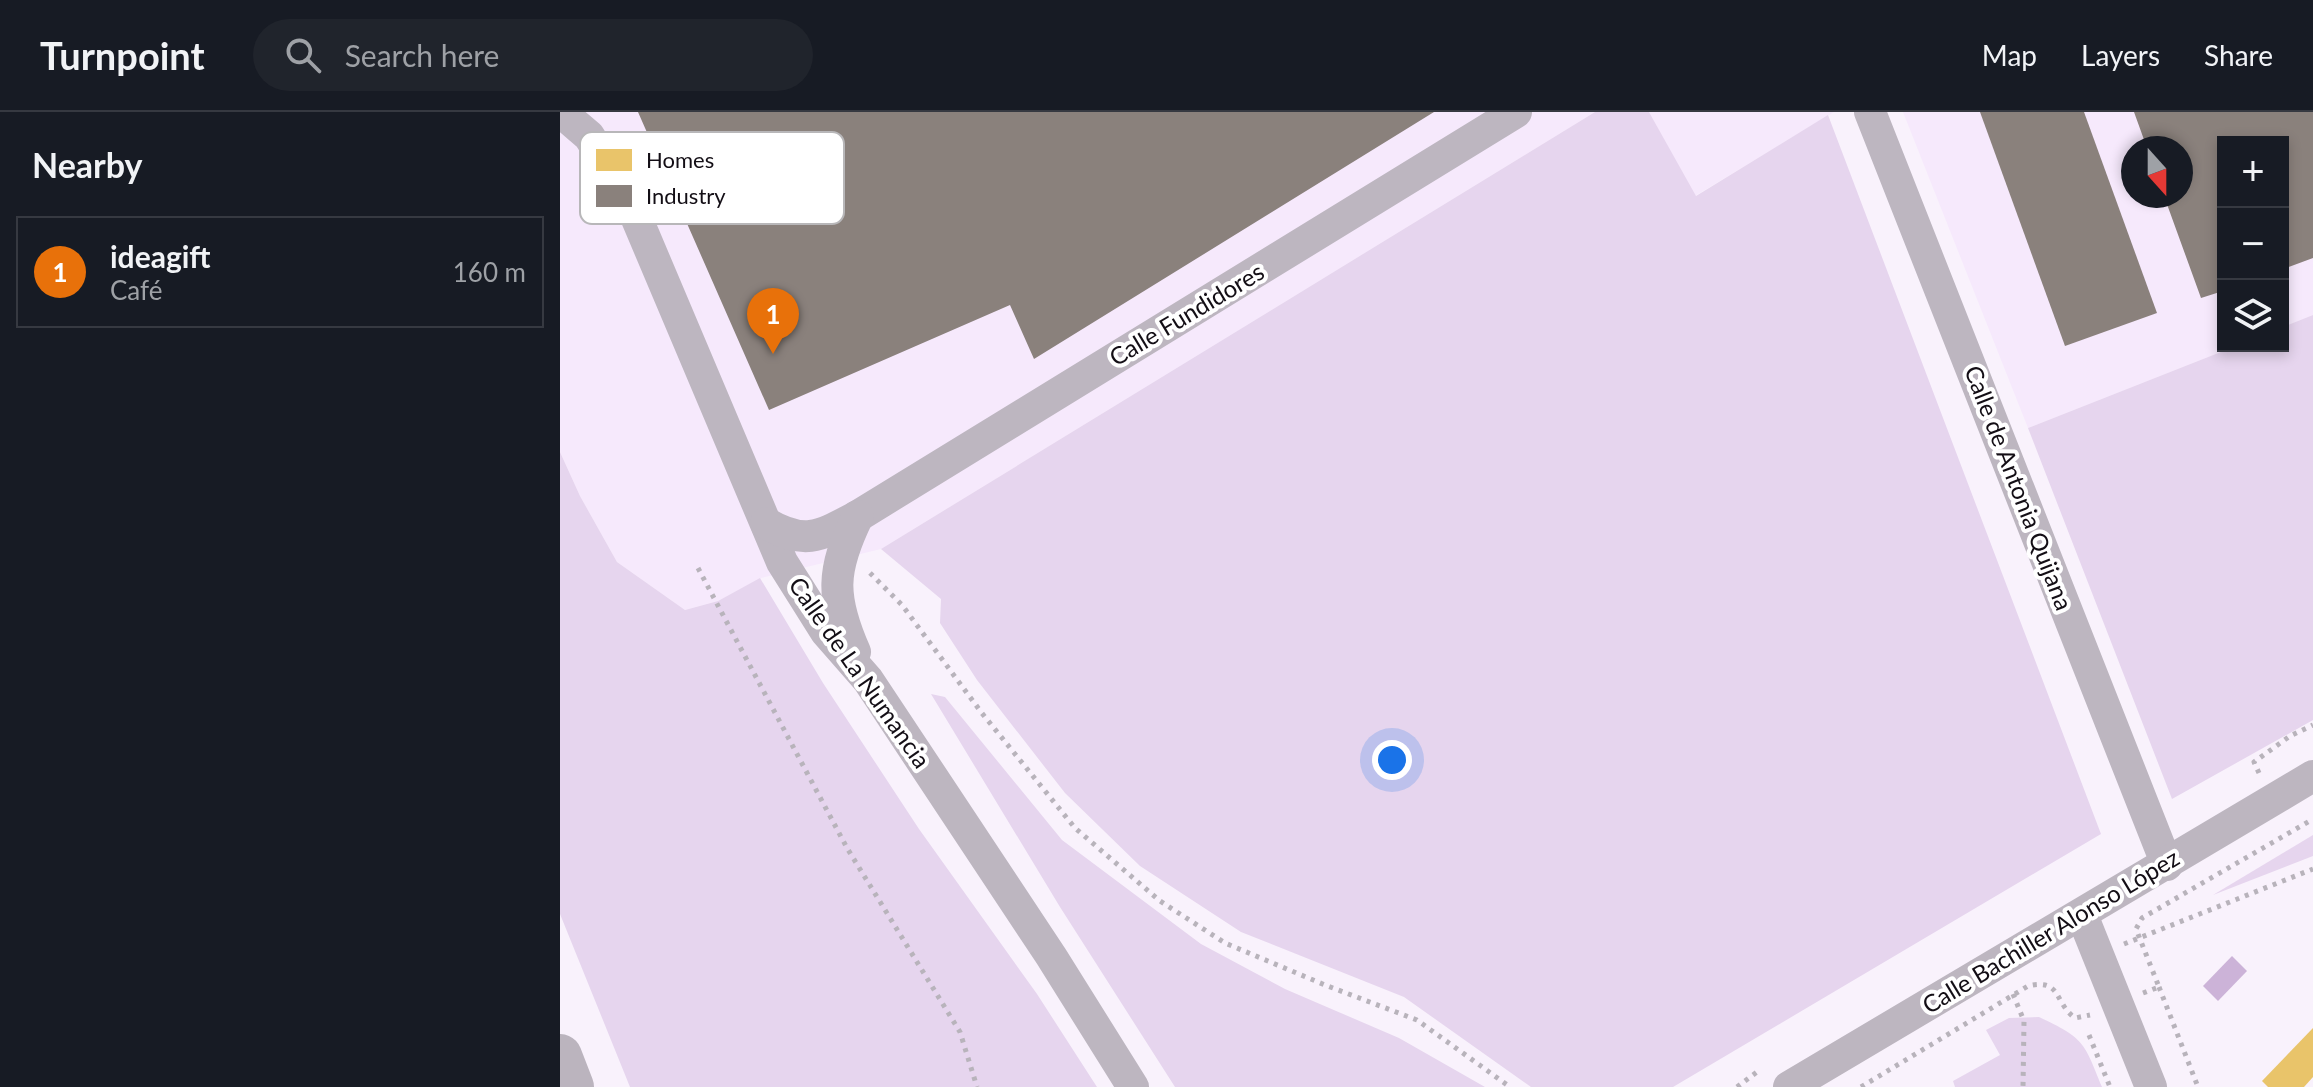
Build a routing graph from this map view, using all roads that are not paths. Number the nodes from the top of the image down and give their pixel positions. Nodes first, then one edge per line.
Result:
1 (561, 112) edge
2 (1516, 112) edge
3 (1870, 112) edge
4 (584, 132) edge
5 (639, 224) edge
6 (858, 516) junction
7 (766, 523) junction
8 (868, 680) junction
9 (2313, 776) edge
10 (2167, 865) junction
11 (2082, 915) junction
12 (560, 1056) edge
13 (572, 1087) edge
14 (1133, 1087) edge
15 (1789, 1087) edge
16 (2151, 1087) edge

1 - 4 street, Calle de La Numancia
2 - 6 street, Calle Fundidores
3 - 10 street, Calle de Antonia Quijana
5 - 7 street, Calle de La Numancia
6 - 7 street, Calle Fundidores
6 - 8 street
7 - 8 street, Calle de La Numancia
8 - 14 street, Calle de La Numancia
9 - 10 street, Calle Bachiller Alonso López
10 - 11 street, Calle Bachiller Alonso López
11 - 15 street, Calle Bachiller Alonso López
11 - 16 street
12 - 13 highway

